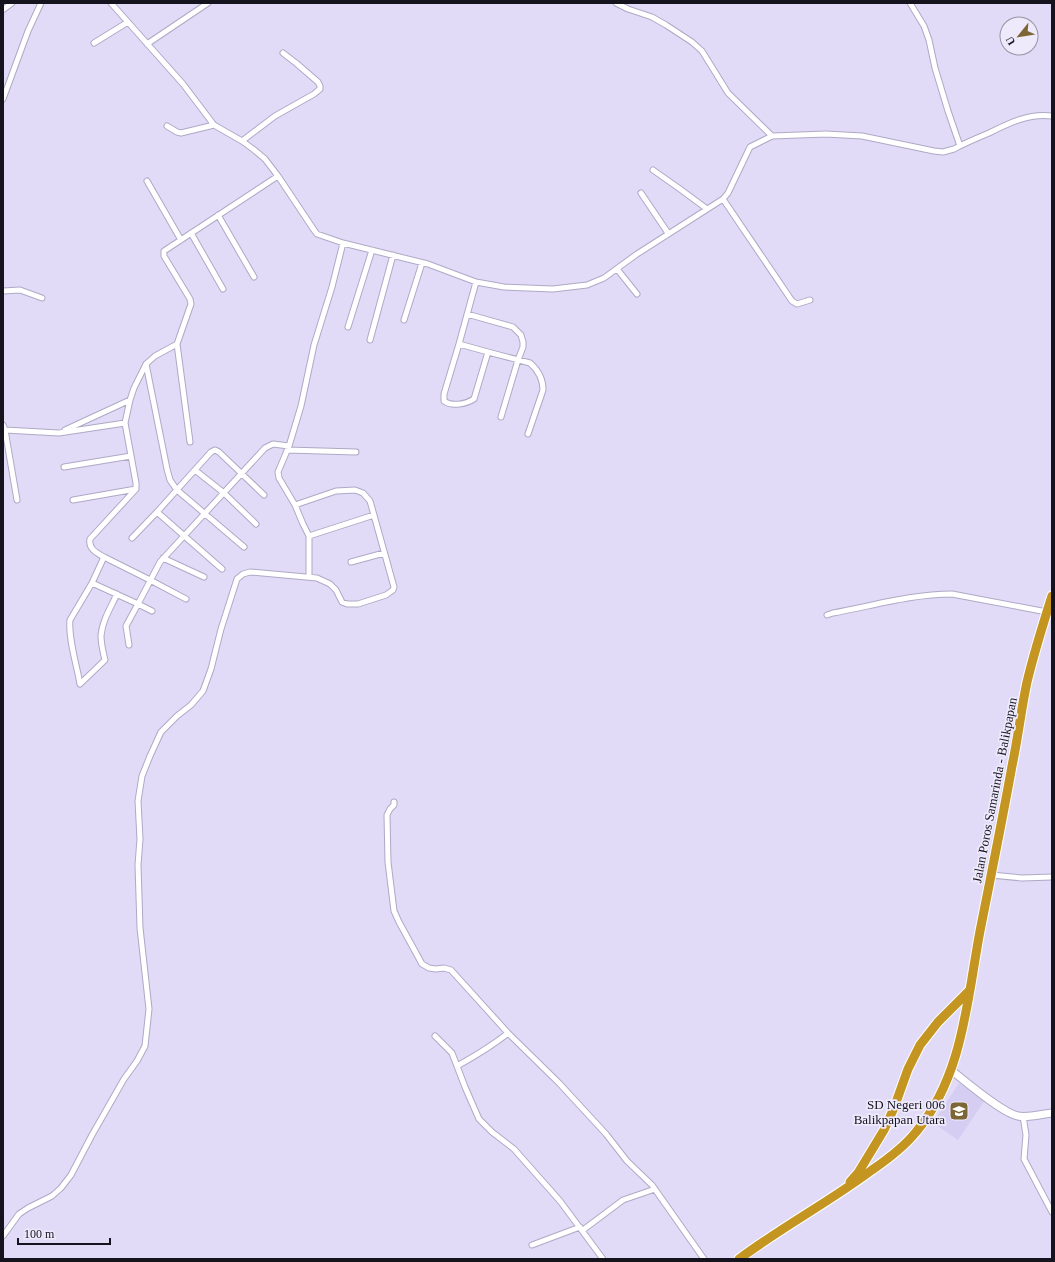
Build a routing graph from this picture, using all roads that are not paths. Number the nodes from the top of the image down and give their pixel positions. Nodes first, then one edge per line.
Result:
1 (12, 3) edge
2 (41, 3) edge
3 (111, 3) edge
4 (208, 3) edge
5 (616, 3) edge
6 (910, 3) edge
7 (4, 9) dead end
8 (128, 22) junction
9 (94, 43) dead end
10 (147, 44) junction
11 (283, 53) dead end
12 (3, 99) edge
13 (1052, 116) edge
14 (214, 125) junction
15 (167, 126) dead end
16 (772, 136) junction
17 (242, 141) junction
18 (960, 146) junction
19 (653, 170) dead end
20 (278, 176) junction
21 (147, 181) dead end
22 (641, 193) dead end
23 (723, 199) junction
24 (707, 209) junction
25 (218, 215) junction
26 (191, 233) junction
27 (668, 233) junction
28 (181, 240) junction
29 (344, 242) junction
30 (372, 250) junction
31 (393, 255) junction
32 (422, 263) junction
33 (617, 269) junction
34 (254, 277) dead end
35 (476, 282) junction
36 (224, 290) dead end
37 (3, 291) edge
38 (637, 294) dead end
39 (42, 298) dead end
40 (810, 300) dead end
41 (467, 314) junction
42 (404, 320) dead end
43 (348, 327) dead end
44 (370, 340) dead end
45 (177, 344) junction
46 (459, 344) junction
47 (488, 352) junction
48 (518, 360) junction
49 (146, 364) junction
50 (130, 400) junction
51 (502, 417) dead end
52 (125, 423) junction
53 (4, 427) edge
54 (59, 433) junction
55 (528, 434) dead end
56 (190, 442) dead end
57 (288, 448) junction
58 (356, 452) dead end
59 (131, 456) junction
60 (64, 467) dead end
61 (196, 470) junction
62 (242, 473) junction
63 (136, 489) junction
64 (177, 490) junction
65 (224, 493) junction
66 (264, 495) dead end
67 (17, 500) dead end
68 (73, 500) dead end
69 (295, 505) junction
70 (157, 512) junction
71 (205, 514) junction
72 (374, 515) junction
73 (256, 524) dead end
74 (185, 536) junction
75 (309, 536) junction
76 (132, 538) dead end
77 (244, 547) dead end
78 (384, 553) junction
79 (104, 557) junction
80 (163, 558) junction
81 (351, 562) dead end
82 (222, 569) dead end
83 (204, 577) dead end
84 (309, 577) junction
85 (150, 580) junction
86 (92, 583) junction
87 (117, 594) junction
88 (1052, 596) edge
89 (186, 599) dead end
90 (138, 604) junction
91 (152, 611) dead end
92 (1047, 612) junction
93 (827, 615) dead end
94 (129, 645) dead end
95 (394, 802) dead end
96 (991, 875) junction
97 (1052, 877) edge
98 (970, 990) junction
99 (508, 1033) junction
100 (435, 1036) dead end
101 (457, 1066) junction
102 (951, 1070) junction
103 (1052, 1113) edge
104 (1023, 1116) junction
105 (846, 1188) junction
106 (655, 1189) junction
107 (1052, 1212) edge
108 (581, 1229) junction
109 (3, 1236) edge
110 (532, 1245) dead end
111 (603, 1259) edge
112 (704, 1259) edge
113 (739, 1259) edge

1 - 7 street
2 - 12 street
3 - 8 street
4 - 10 street
5 - 16 street
6 - 18 street
8 - 9 street
8 - 10 street
10 - 14 street
11 - 17 street
13 - 18 street
14 - 15 street
14 - 17 street
16 - 18 street
16 - 23 street
17 - 20 street
19 - 24 street
20 - 25 street
20 - 29 street
21 - 28 street
22 - 27 street
23 - 24 street
23 - 40 street
24 - 27 street
25 - 26 street
25 - 34 street
26 - 28 street
26 - 36 street
27 - 33 street
28 - 45 street
29 - 30 street
29 - 57 street
30 - 31 street
30 - 43 street
31 - 32 street
31 - 44 street
32 - 35 street
32 - 42 street
33 - 35 street
33 - 38 street
35 - 41 street
37 - 39 street
41 - 46 street
41 - 48 street
45 - 49 street
45 - 56 street
46 - 47 street
46 - 47 street
47 - 48 street
48 - 51 street
48 - 55 street
49 - 50 street
49 - 64 street
50 - 52 street
50 - 54 street
52 - 54 street
52 - 59 street
53 - 54 street
53 - 67 street
57 - 58 street
57 - 62 street
57 - 69 street
59 - 60 street
59 - 63 street
61 - 62 street
61 - 64 street
61 - 65 street
62 - 65 street
62 - 66 street
63 - 68 street
63 - 79 street
64 - 70 street
64 - 71 street
65 - 71 street
65 - 73 street
69 - 72 street
69 - 75 street
70 - 74 street
70 - 76 street
71 - 74 street
71 - 77 street
72 - 75 street
72 - 78 street
74 - 80 street
74 - 82 street
75 - 84 street
78 - 81 street
78 - 84 street
79 - 85 street
79 - 86 street
80 - 83 street
80 - 85 street
84 - 109 street
85 - 89 street
85 - 90 street
86 - 87 street
86 - 87 street
87 - 90 street
88 - 92 highway, Jalan Poros Samarinda - Balikpapan
90 - 91 street
90 - 94 street
92 - 93 street
92 - 96 highway, Jalan Poros Samarinda - Balikpapan
95 - 99 street
96 - 97 street
96 - 98 highway, Jalan Poros Samarinda - Balikpapan
98 - 102 highway, Jalan Poros Samarinda - Balikpapan
98 - 105 highway, Jalan Poros Samarinda - Balikpapan
99 - 101 street
99 - 106 street
100 - 101 street
101 - 108 street
102 - 104 street
102 - 105 highway, Jalan Poros Samarinda - Balikpapan
103 - 104 street
104 - 107 street
105 - 113 highway, Jalan Poros Samarinda - Balikpapan
106 - 108 street
106 - 112 street
108 - 110 street
108 - 111 street

